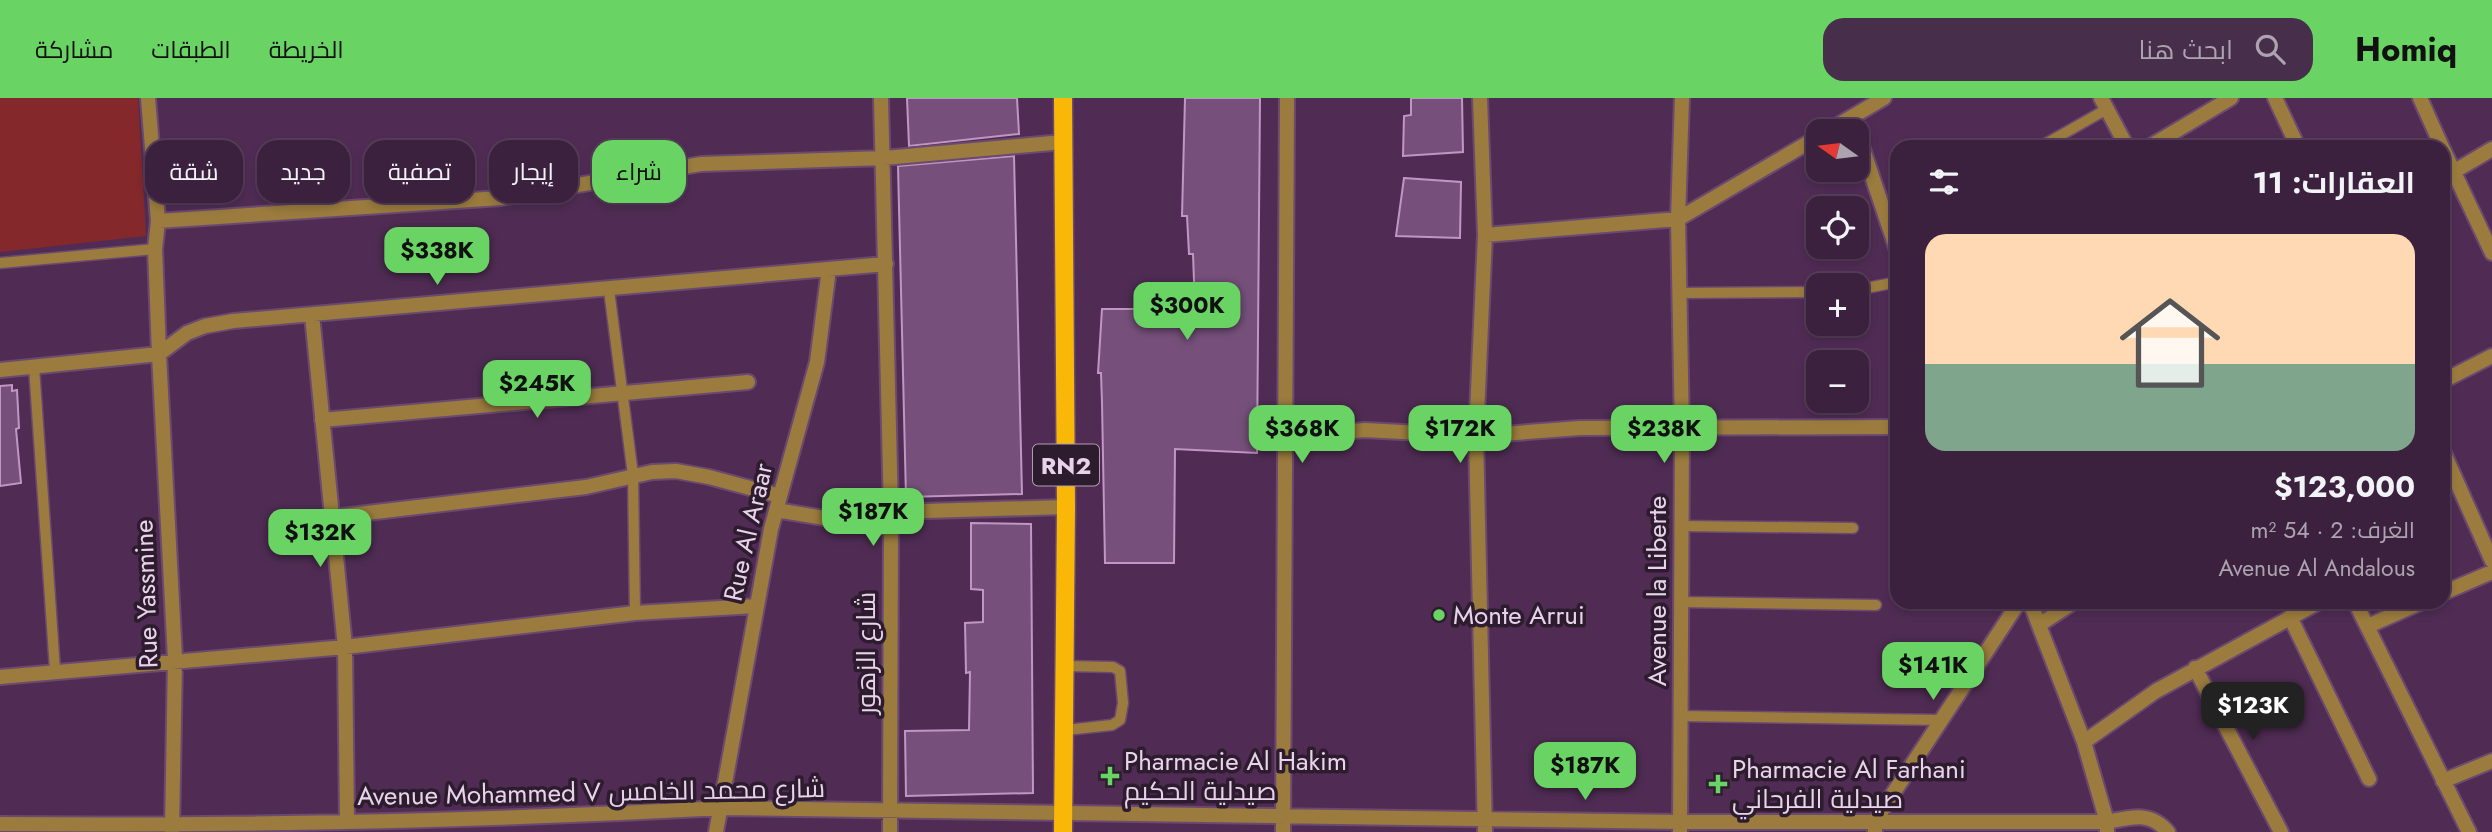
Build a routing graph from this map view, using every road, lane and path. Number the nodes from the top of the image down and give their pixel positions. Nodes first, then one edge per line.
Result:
1 (148, 98) edge
2 (881, 98) edge
3 (1063, 98) edge
4 (1287, 98) edge
5 (1480, 98) edge
6 (1682, 98) edge
7 (1884, 98) edge
8 (2231, 98) edge
9 (2276, 98) edge
10 (2420, 98) edge
11 (2104, 104) edge
12 (1852, 117) junction
13 (1849, 119) edge
14 (2050, 140) edge
15 (2123, 140) edge
16 (2161, 140) edge
17 (2295, 140) edge
18 (2439, 140) edge
19 (1063, 142) junction
20 (1806, 144) edge
21 (2492, 149) edge
22 (884, 158) junction
23 (2450, 174) edge
24 (2450, 179) edge
25 (1678, 219) junction
26 (1890, 219) edge
27 (158, 221) junction
28 (1485, 235) junction
29 (155, 249) junction
30 (2492, 253) edge
31 (0, 263) edge
32 (886, 264) junction
33 (829, 270) junction
34 (1890, 283) edge
35 (1869, 288) edge
36 (609, 290) junction
37 (1679, 292) junction
38 (1806, 292) edge
39 (312, 315) junction
40 (159, 354) junction
41 (2492, 356) edge
42 (34, 367) junction
43 (0, 370) edge
44 (2450, 377) edge
45 (748, 383) dead end
46 (624, 395) junction
47 (322, 420) junction
48 (1890, 427) edge
49 (1682, 430) junction
50 (1476, 436) junction
51 (1284, 437) junction
52 (2450, 467) edge
53 (633, 475) junction
54 (780, 496) junction
55 (1066, 507) junction
56 (776, 510) junction
57 (891, 512) junction
58 (333, 517) junction
59 (1682, 526) junction
60 (1853, 528) dead end
61 (891, 529) junction
62 (2492, 561) edge
63 (2492, 572) edge
64 (2450, 590) edge
65 (1681, 601) junction
66 (1876, 605) dead end
67 (757, 606) junction
68 (2014, 609) edge
69 (2033, 609) edge
70 (2063, 609) edge
71 (2305, 609) edge
72 (2359, 609) edge
73 (2406, 609) edge
74 (635, 613) junction
75 (2290, 617) junction
76 (2039, 625) junction
77 (2368, 626) junction
78 (345, 647) junction
79 (175, 659) junction
80 (1066, 666) junction
81 (2195, 668) junction
82 (55, 670) junction
83 (0, 677) edge
84 (1680, 716) junction
85 (1942, 720) junction
86 (1066, 730) junction
87 (2084, 742) junction
88 (2492, 761) edge
89 (2369, 779) dead end
90 (2443, 781) junction
91 (723, 808) junction
92 (890, 812) junction
93 (1063, 812) junction
94 (1283, 814) junction
95 (347, 821) junction
96 (0, 824) edge
97 (1485, 825) edge
98 (415, 826) edge
99 (1680, 827) edge
100 (1875, 827) edge
101 (2107, 827) edge
102 (172, 829) edge
103 (716, 832) edge
104 (890, 832) edge
105 (1063, 832) edge
106 (1283, 832) edge
107 (2168, 832) edge
108 (2281, 832) edge
109 (2469, 832) edge

1 - 27 street, Rue Yassmine
2 - 22 street, شارع الزهور
3 - 19 main road, RN2
4 - 51 street
5 - 28 street
6 - 25 street, Avenue la Liberte
7 - 12 street
8 - 16 street
9 - 17 street
10 - 18 street
11 - 14 lane
11 - 15 street
12 - 13 street
12 - 26 street
19 - 22 street
19 - 55 main road, RN2
20 - 25 street
21 - 23 street
22 - 27 street
22 - 32 street, شارع الزهور
24 - 30 street
25 - 28 street
25 - 37 street, Avenue la Liberte
27 - 29 street, Rue Yassmine
28 - 50 street
29 - 31 lane
29 - 40 street, Rue Yassmine
32 - 33 street
32 - 57 street, شارع الزهور
33 - 36 street
33 - 54 street, Rue Al Araar
34 - 35 lane
36 - 39 street
36 - 46 lane
37 - 38 lane
37 - 49 street, Avenue la Liberte
39 - 40 street
39 - 47 street
40 - 42 street
40 - 79 street, Rue Yassmine
41 - 44 street
42 - 43 street
42 - 82 lane
45 - 46 street
46 - 47 street
46 - 53 lane
47 - 58 street
48 - 49 street
49 - 50 street
49 - 59 street, Avenue la Liberte
50 - 51 street
50 - 97 street
51 - 94 street
52 - 62 street
53 - 54 street
53 - 58 street
53 - 74 lane
54 - 56 street, Rue Al Araar
55 - 57 street
55 - 80 main road, RN2
56 - 61 street
56 - 67 street, Rue Al Araar
57 - 61 street, شارع الزهور
58 - 78 street
59 - 60 lane
59 - 65 street, Avenue la Liberte
61 - 92 street, شارع الزهور
63 - 64 street
65 - 66 lane
65 - 84 street, Avenue la Liberte
67 - 74 street
67 - 91 street, Rue Al Araar
68 - 85 street
69 - 76 street
70 - 76 street
71 - 75 street
72 - 77 street
73 - 77 street
74 - 78 street
75 - 81 street
75 - 89 street
76 - 87 street
77 - 90 street
78 - 79 street
78 - 95 street
79 - 82 street
79 - 102 street, Rue Yassmine
80 - 86 main road, RN2
80 - 86 lane
81 - 87 street
81 - 108 street
82 - 83 street
84 - 85 lane
84 - 99 street, Avenue la Liberte
85 - 100 street
86 - 93 main road, RN2
87 - 101 street
88 - 90 street
90 - 109 street
91 - 92 street, Avenue Mohammed V شارع محمد الخامس
91 - 98 street, Avenue Mohammed V شارع محمد الخامس
91 - 103 street, Rue Al Araar
92 - 93 street, Avenue Mohammed V شارع محمد الخامس
92 - 104 street, شارع الزهور
93 - 94 street, Avenue Mohammed V شارع محمد الخامس
93 - 105 main road, RN2
94 - 97 street, Avenue Mohammed V شارع محمد الخامس
94 - 106 street
95 - 98 street, Avenue Mohammed V شارع محمد الخامس
95 - 102 street, Avenue Mohammed V شارع محمد الخامس
96 - 102 street, Avenue Mohammed V شارع محمد الخامس
97 - 99 street, Avenue Mohammed V شارع محمد الخامس
99 - 100 street, Avenue Mohammed V شارع محمد الخامس
100 - 101 street, Avenue Mohammed V شارع محمد الخامس
101 - 107 street, Avenue Mohammed V شارع محمد الخامس

